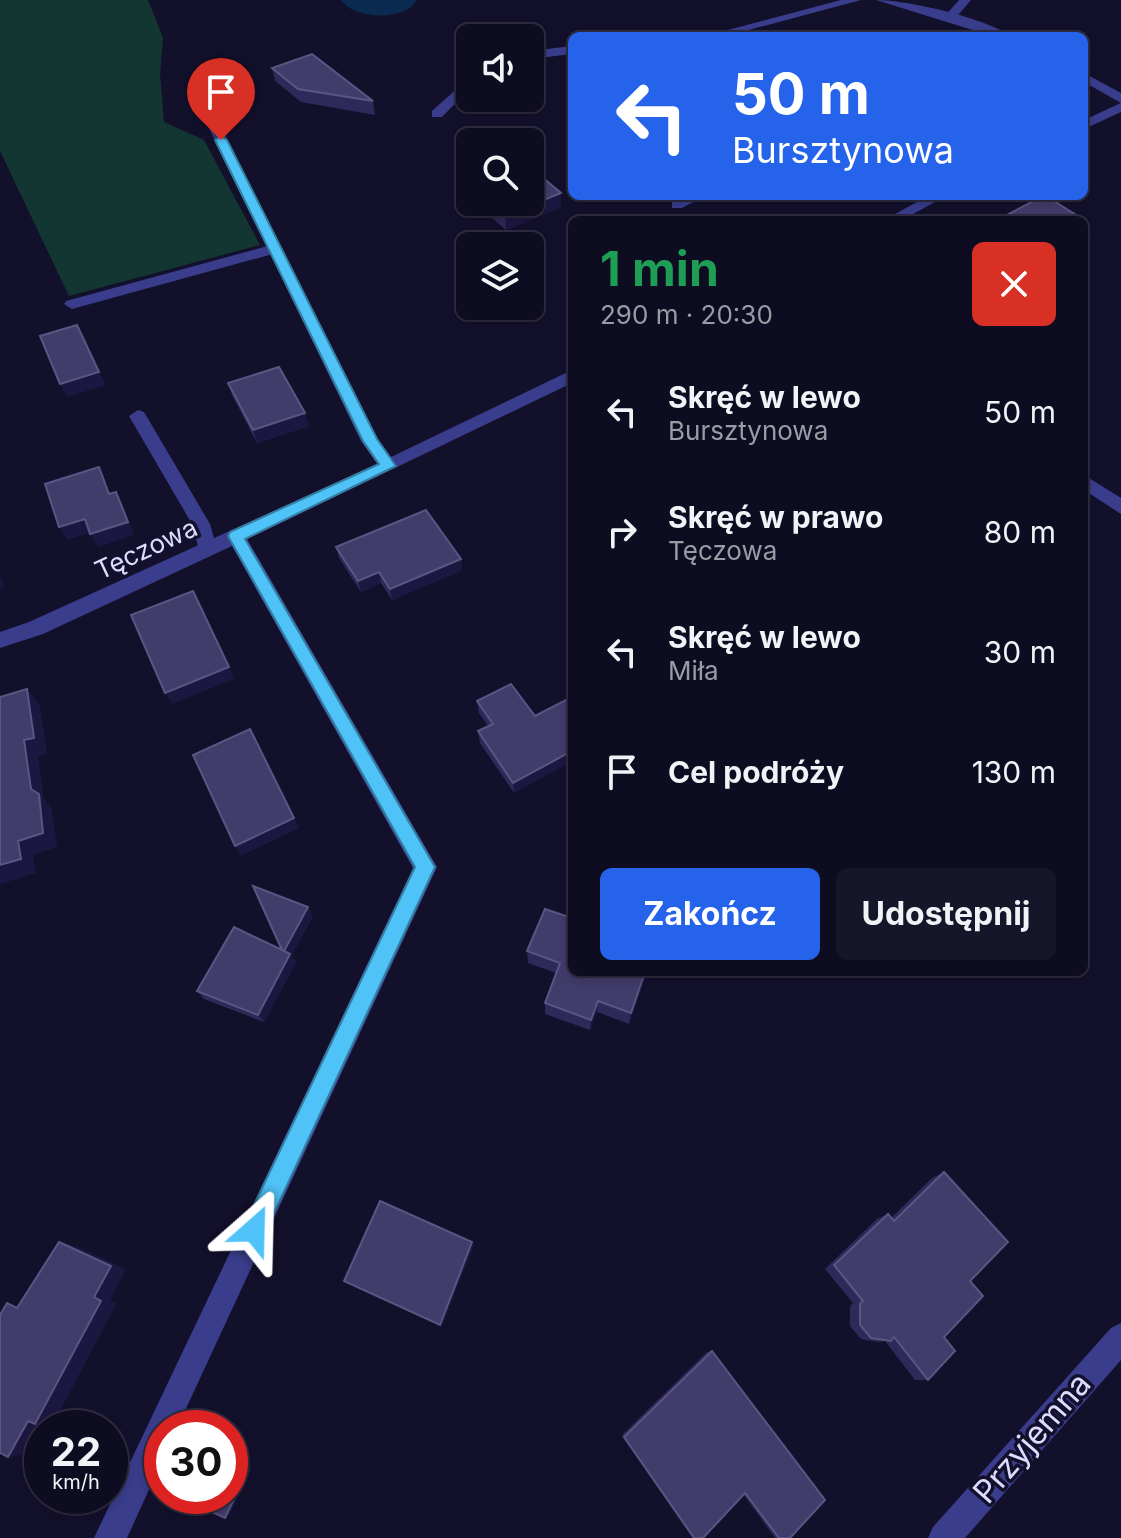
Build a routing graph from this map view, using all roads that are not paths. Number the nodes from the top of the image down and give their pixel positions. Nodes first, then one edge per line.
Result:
1 (855, 0) edge
2 (882, 0) edge
3 (965, 0) edge
4 (950, 17) junction
5 (727, 32) edge
6 (993, 32) edge
7 (568, 50) edge
8 (544, 53) edge
9 (1088, 79) edge
10 (194, 85) dead end
11 (456, 95) edge
12 (1121, 99) edge
13 (1121, 107) edge
14 (437, 114) dead end
15 (1088, 123) edge
16 (688, 200) edge
17 (931, 200) edge
18 (677, 205) dead end
19 (899, 216) edge
20 (275, 249) junction
21 (72, 304) dead end
22 (568, 378) edge
23 (138, 416) dead end
24 (388, 466) junction
25 (1088, 484) edge
26 (1121, 507) edge
27 (236, 536) junction
28 (207, 549) junction
29 (0, 640) edge
30 (1121, 1338) edge
31 (110, 1538) edge
32 (944, 1538) edge

1 - 5 street
2 - 4 street
3 - 4 street
4 - 6 street
7 - 8 street
9 - 12 street
10 - 20 street
11 - 14 street
13 - 15 street
16 - 18 street
17 - 19 street
20 - 21 street
20 - 24 street
22 - 24 street, Tęczowa
23 - 28 street
24 - 27 street, Tęczowa
25 - 26 street
27 - 28 street, Tęczowa
27 - 31 street
28 - 29 street, Tęczowa
30 - 32 street, Przyjemna

